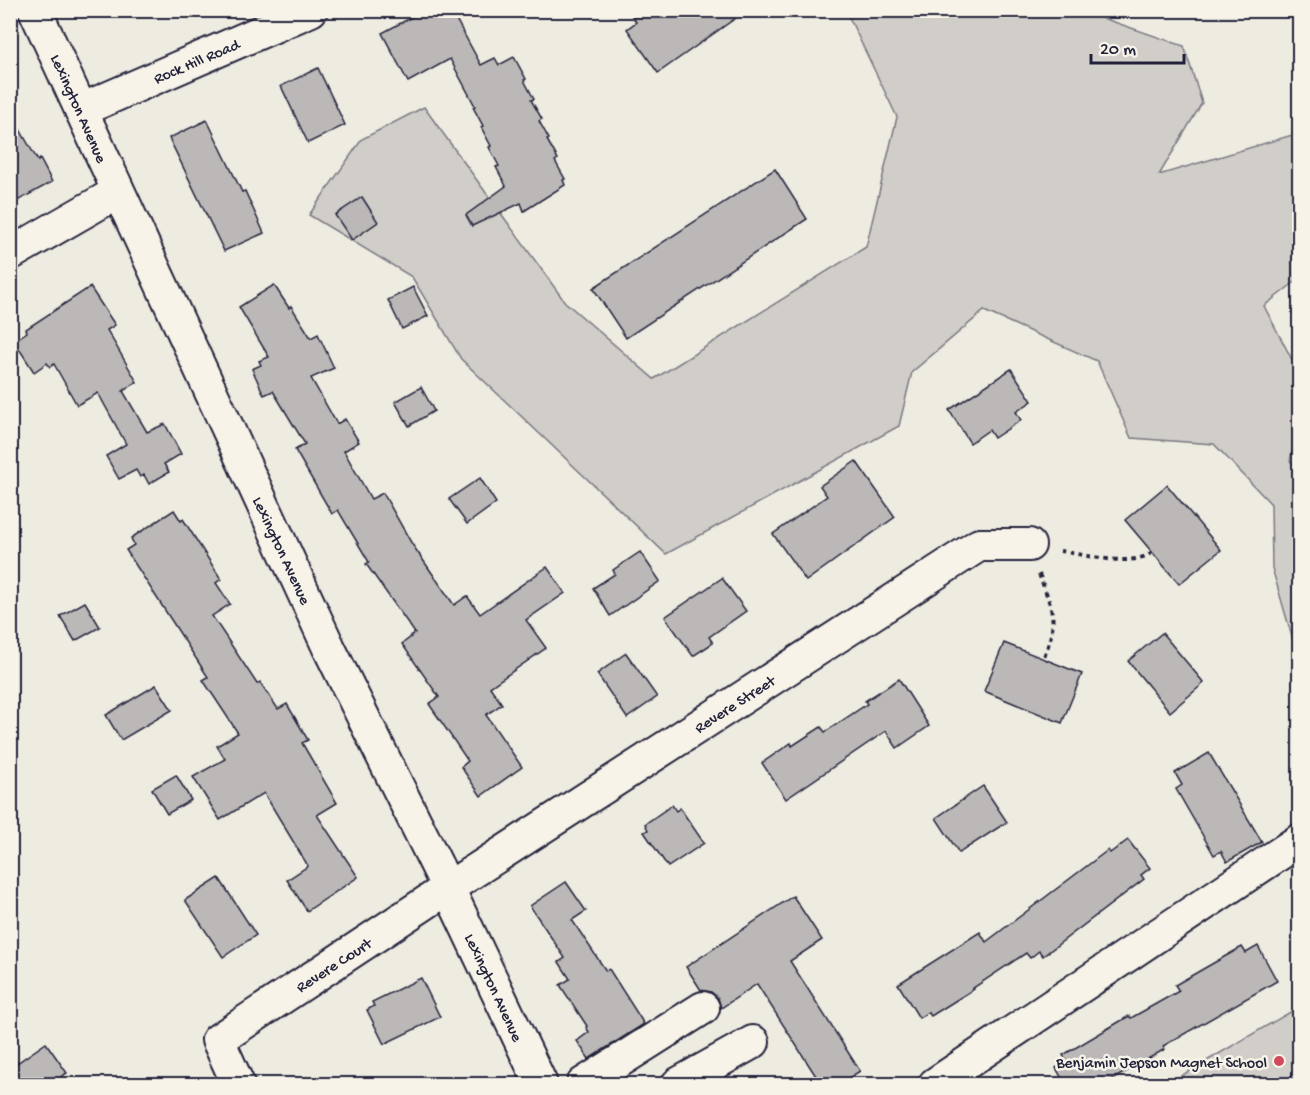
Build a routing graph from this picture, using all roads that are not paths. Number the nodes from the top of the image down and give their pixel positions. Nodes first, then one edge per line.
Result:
1 (35, 10) edge
2 (311, 10) edge
3 (81, 110) junction
4 (118, 192) junction
5 (10, 254) edge
6 (1029, 546) road end
7 (1299, 840) edge
8 (448, 888) junction
9 (703, 1008) dead end
10 (753, 1042) dead end
11 (238, 1084) edge
12 (541, 1084) edge
13 (583, 1084) edge
14 (678, 1084) edge
15 (935, 1084) edge

1 - 3 street, Lexington Avenue
2 - 3 street, Rock Hill Road
3 - 4 street, Lexington Avenue
4 - 5 street
4 - 8 street, Lexington Avenue
6 - 8 street, Revere Street
7 - 15 street
8 - 11 street, Revere Court
8 - 12 street, Lexington Avenue
9 - 13 street
10 - 14 street

